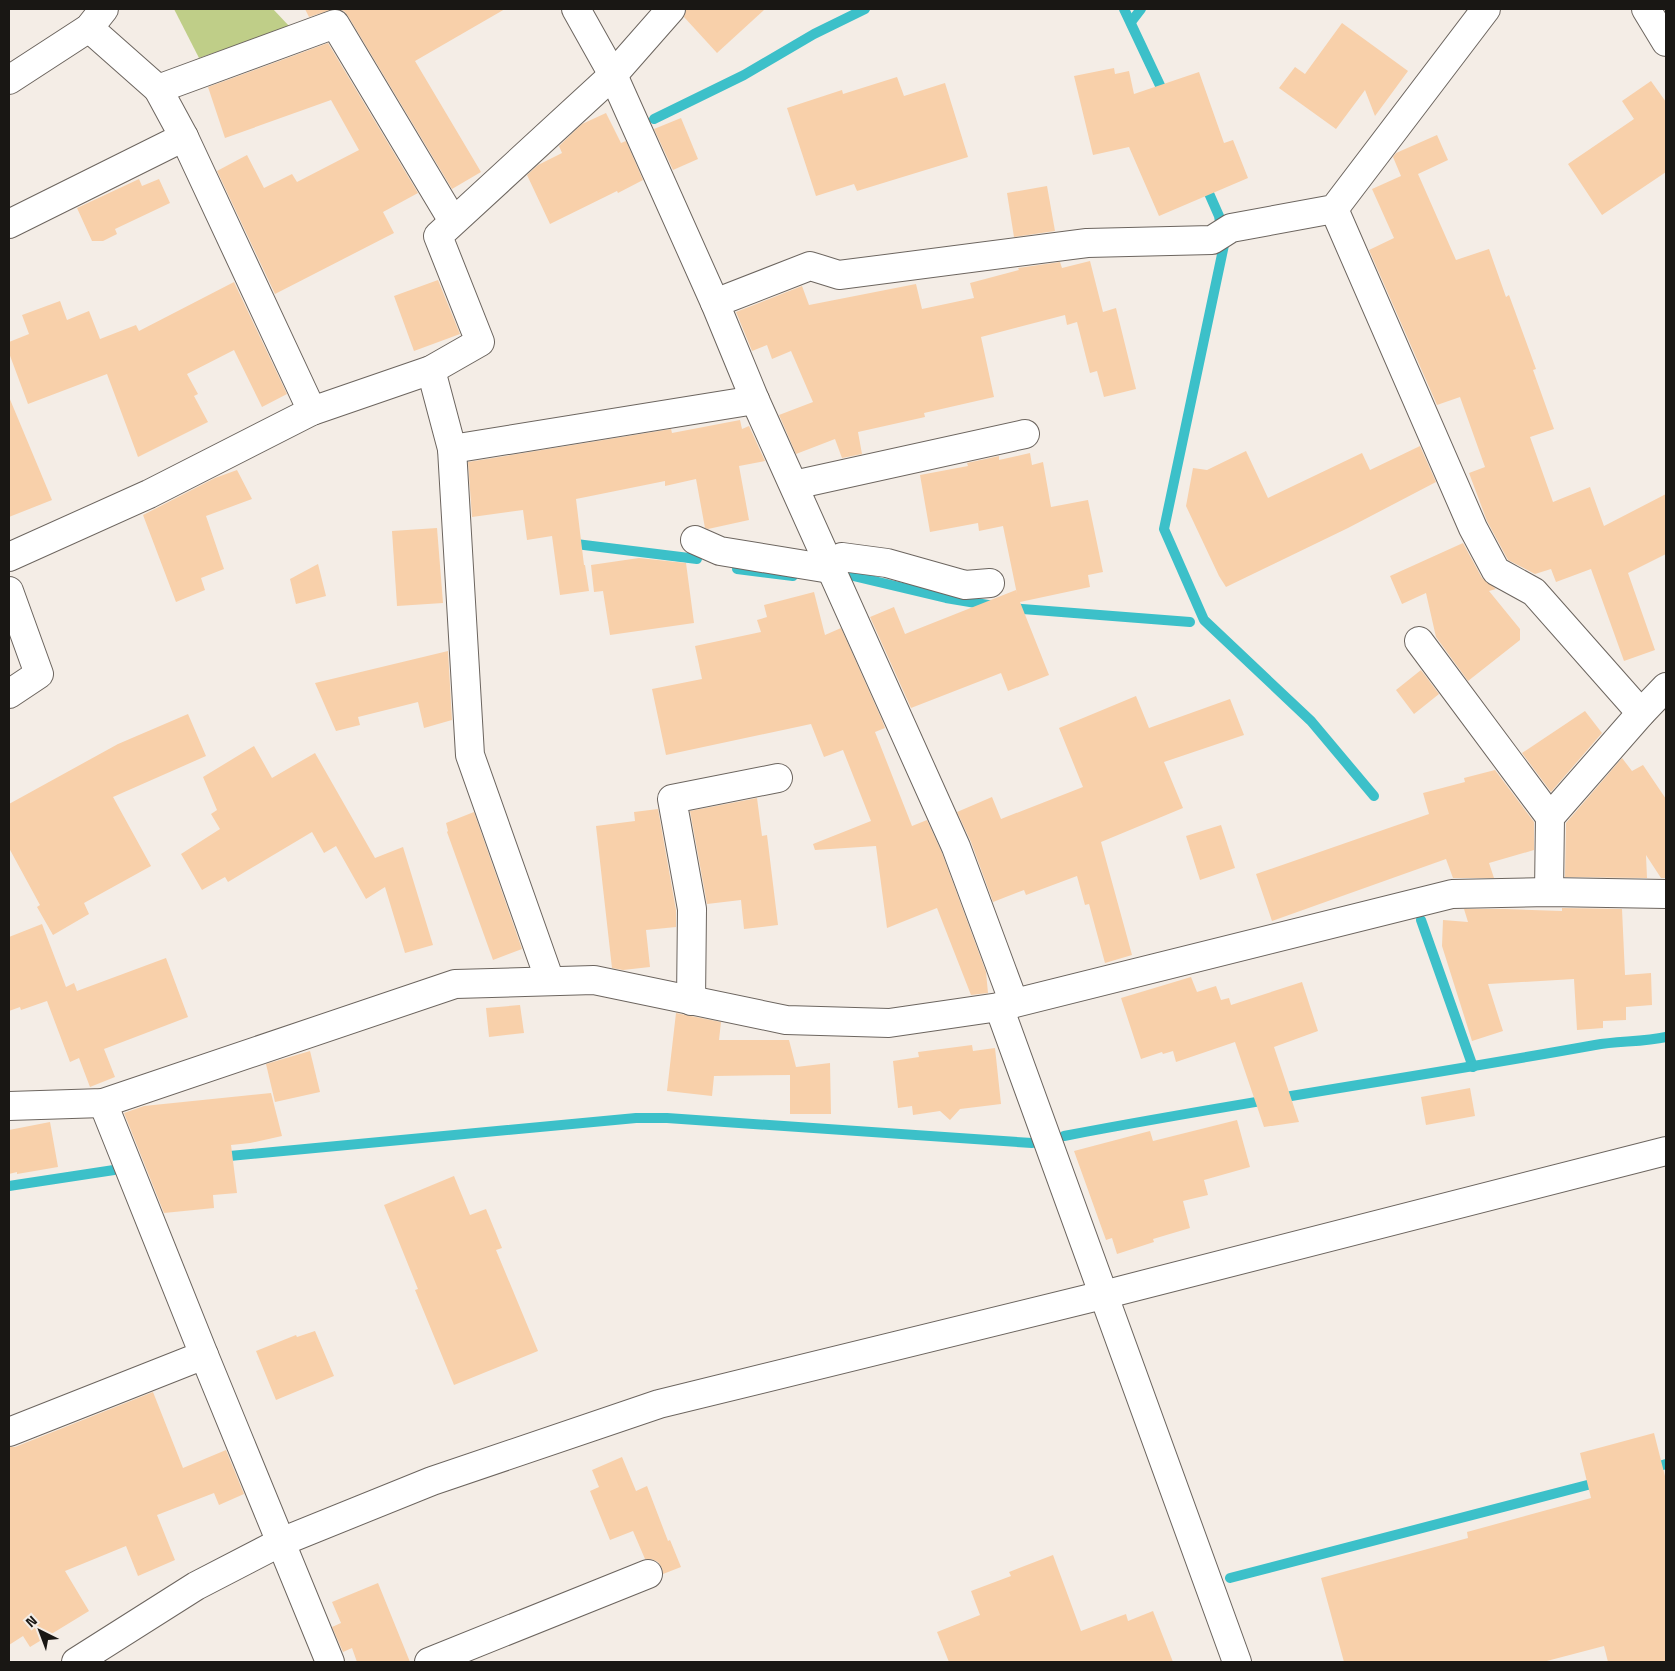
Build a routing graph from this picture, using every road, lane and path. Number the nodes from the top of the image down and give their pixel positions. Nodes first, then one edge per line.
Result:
1 (576, 9) edge
2 (671, 9) edge
3 (1486, 9) edge
4 (1646, 9) edge
5 (96, 18) edge
6 (1666, 42) edge
7 (613, 74) junction
8 (9, 80) edge
9 (158, 89) junction
10 (184, 137) junction
11 (1334, 209) junction
12 (453, 221) junction
13 (9, 224) edge
14 (715, 303) junction
15 (431, 370) junction
16 (755, 400) junction
17 (312, 412) junction
18 (1025, 434) dead end
19 (452, 449) junction
20 (794, 486) junction
21 (695, 540) dead end
22 (9, 557) edge
23 (830, 568) junction
24 (990, 583) dead end
25 (9, 592) edge
26 (1419, 640) dead end
27 (1666, 687) edge
28 (9, 694) edge
29 (1641, 712) junction
30 (778, 778) dead end
31 (1550, 817) junction
32 (1549, 892) junction
33 (1666, 894) edge
34 (550, 981) junction
35 (691, 1000) junction
36 (1006, 1005) junction
37 (103, 1103) junction
38 (9, 1106) edge
39 (1666, 1151) edge
40 (1103, 1295) junction
41 (204, 1355) junction
42 (9, 1432) edge
43 (281, 1542) junction
44 (648, 1574) dead end
45 (76, 1662) edge
46 (330, 1662) edge
47 (429, 1662) edge
48 (1237, 1662) edge

1 - 7 street
2 - 7 street
3 - 11 street
4 - 6 street
5 - 8 street
5 - 9 street
7 - 12 street
7 - 14 street
9 - 10 street
9 - 12 street
10 - 13 street
10 - 17 street
11 - 14 street
11 - 29 street
12 - 15 street
14 - 16 street
15 - 17 street
15 - 19 street
16 - 19 street
16 - 20 street
17 - 22 street
18 - 20 street
19 - 34 street
20 - 23 street
21 - 23 street
23 - 24 street
23 - 36 street
25 - 28 street
26 - 31 street
27 - 29 street
29 - 31 street
30 - 35 street
31 - 32 street
32 - 33 street
32 - 36 street
34 - 35 street
34 - 37 street
35 - 36 street
36 - 40 street
37 - 38 street
37 - 41 street
39 - 40 street
40 - 43 street
40 - 48 street
41 - 42 street
41 - 43 street
43 - 45 street
43 - 46 street
44 - 47 street

